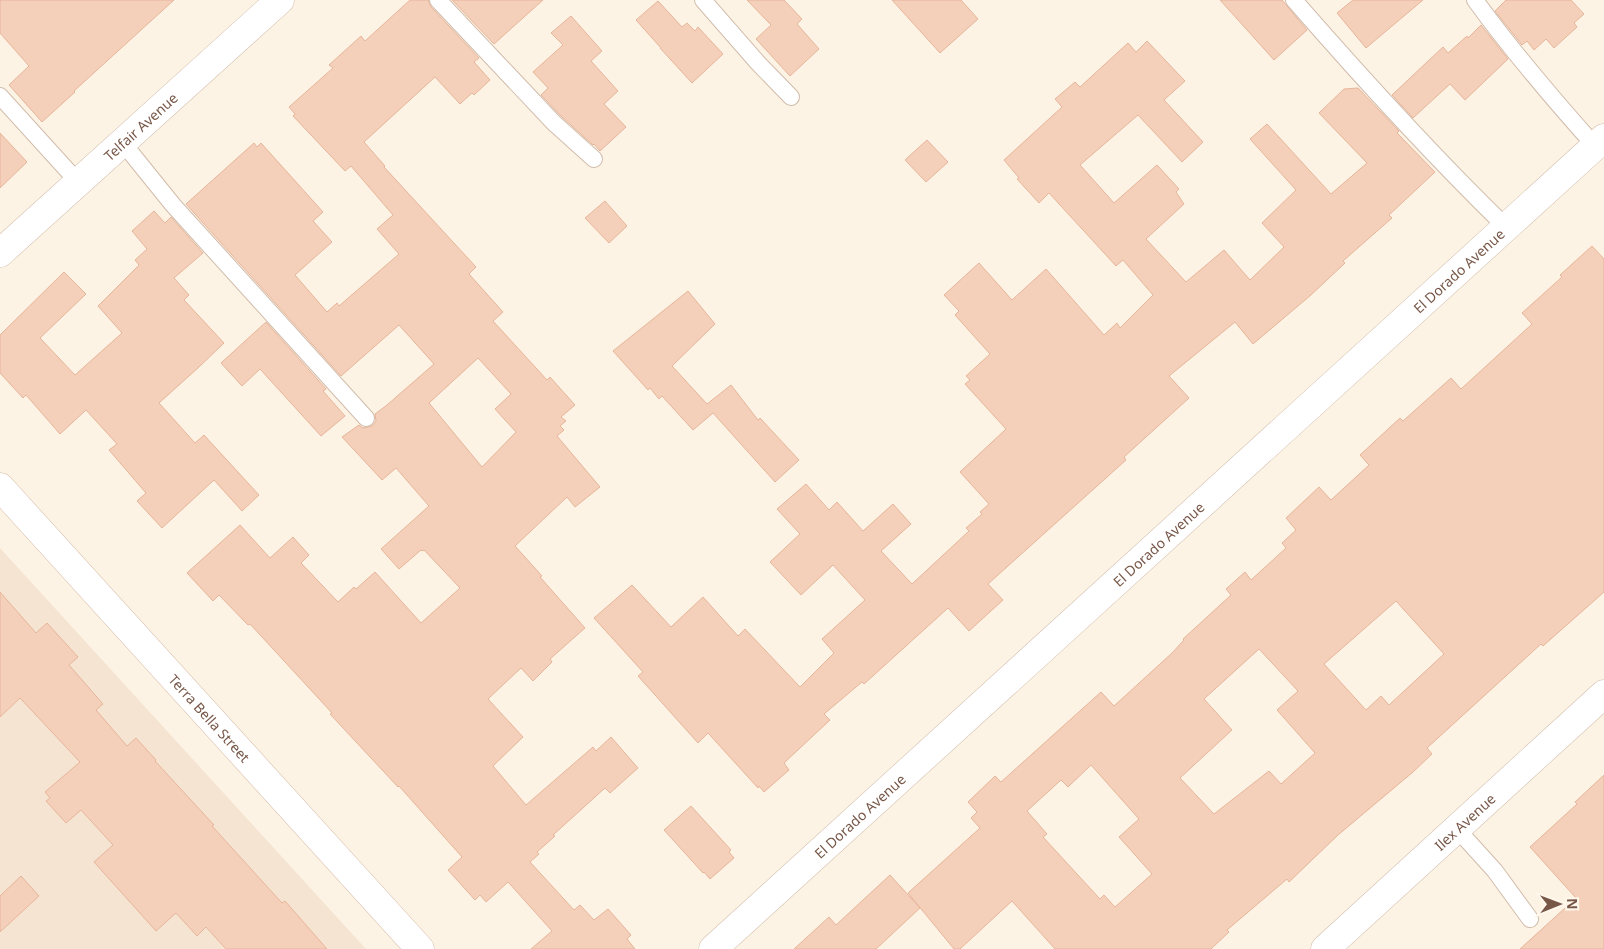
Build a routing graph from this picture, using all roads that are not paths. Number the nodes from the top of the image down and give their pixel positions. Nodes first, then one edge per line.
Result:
1 (280, 0) edge
2 (438, 0) edge
3 (704, 0) edge
4 (1294, 0) edge
5 (1475, 0) edge
6 (0, 96) edge
7 (791, 97) dead end
8 (1600, 142) edge
9 (123, 143) junction
10 (594, 159) dead end
11 (78, 182) junction
12 (1506, 227) junction
13 (0, 254) edge
14 (366, 418) dead end
15 (0, 487) edge
16 (1604, 694) edge
17 (1457, 829) junction
18 (1530, 919) dead end
19 (420, 949) edge
20 (712, 949) edge
21 (1324, 949) edge

1 - 9 street, Telfair Avenue
2 - 10 lane
3 - 7 lane
4 - 12 lane
5 - 8 lane
6 - 11 lane
8 - 12 street, El Dorado Avenue
9 - 11 street, Telfair Avenue
9 - 14 lane
11 - 13 street, Telfair Avenue
12 - 20 street, El Dorado Avenue
15 - 19 street, Terra Bella Street
16 - 17 street, Ilex Avenue
17 - 18 lane
17 - 21 street, Ilex Avenue

